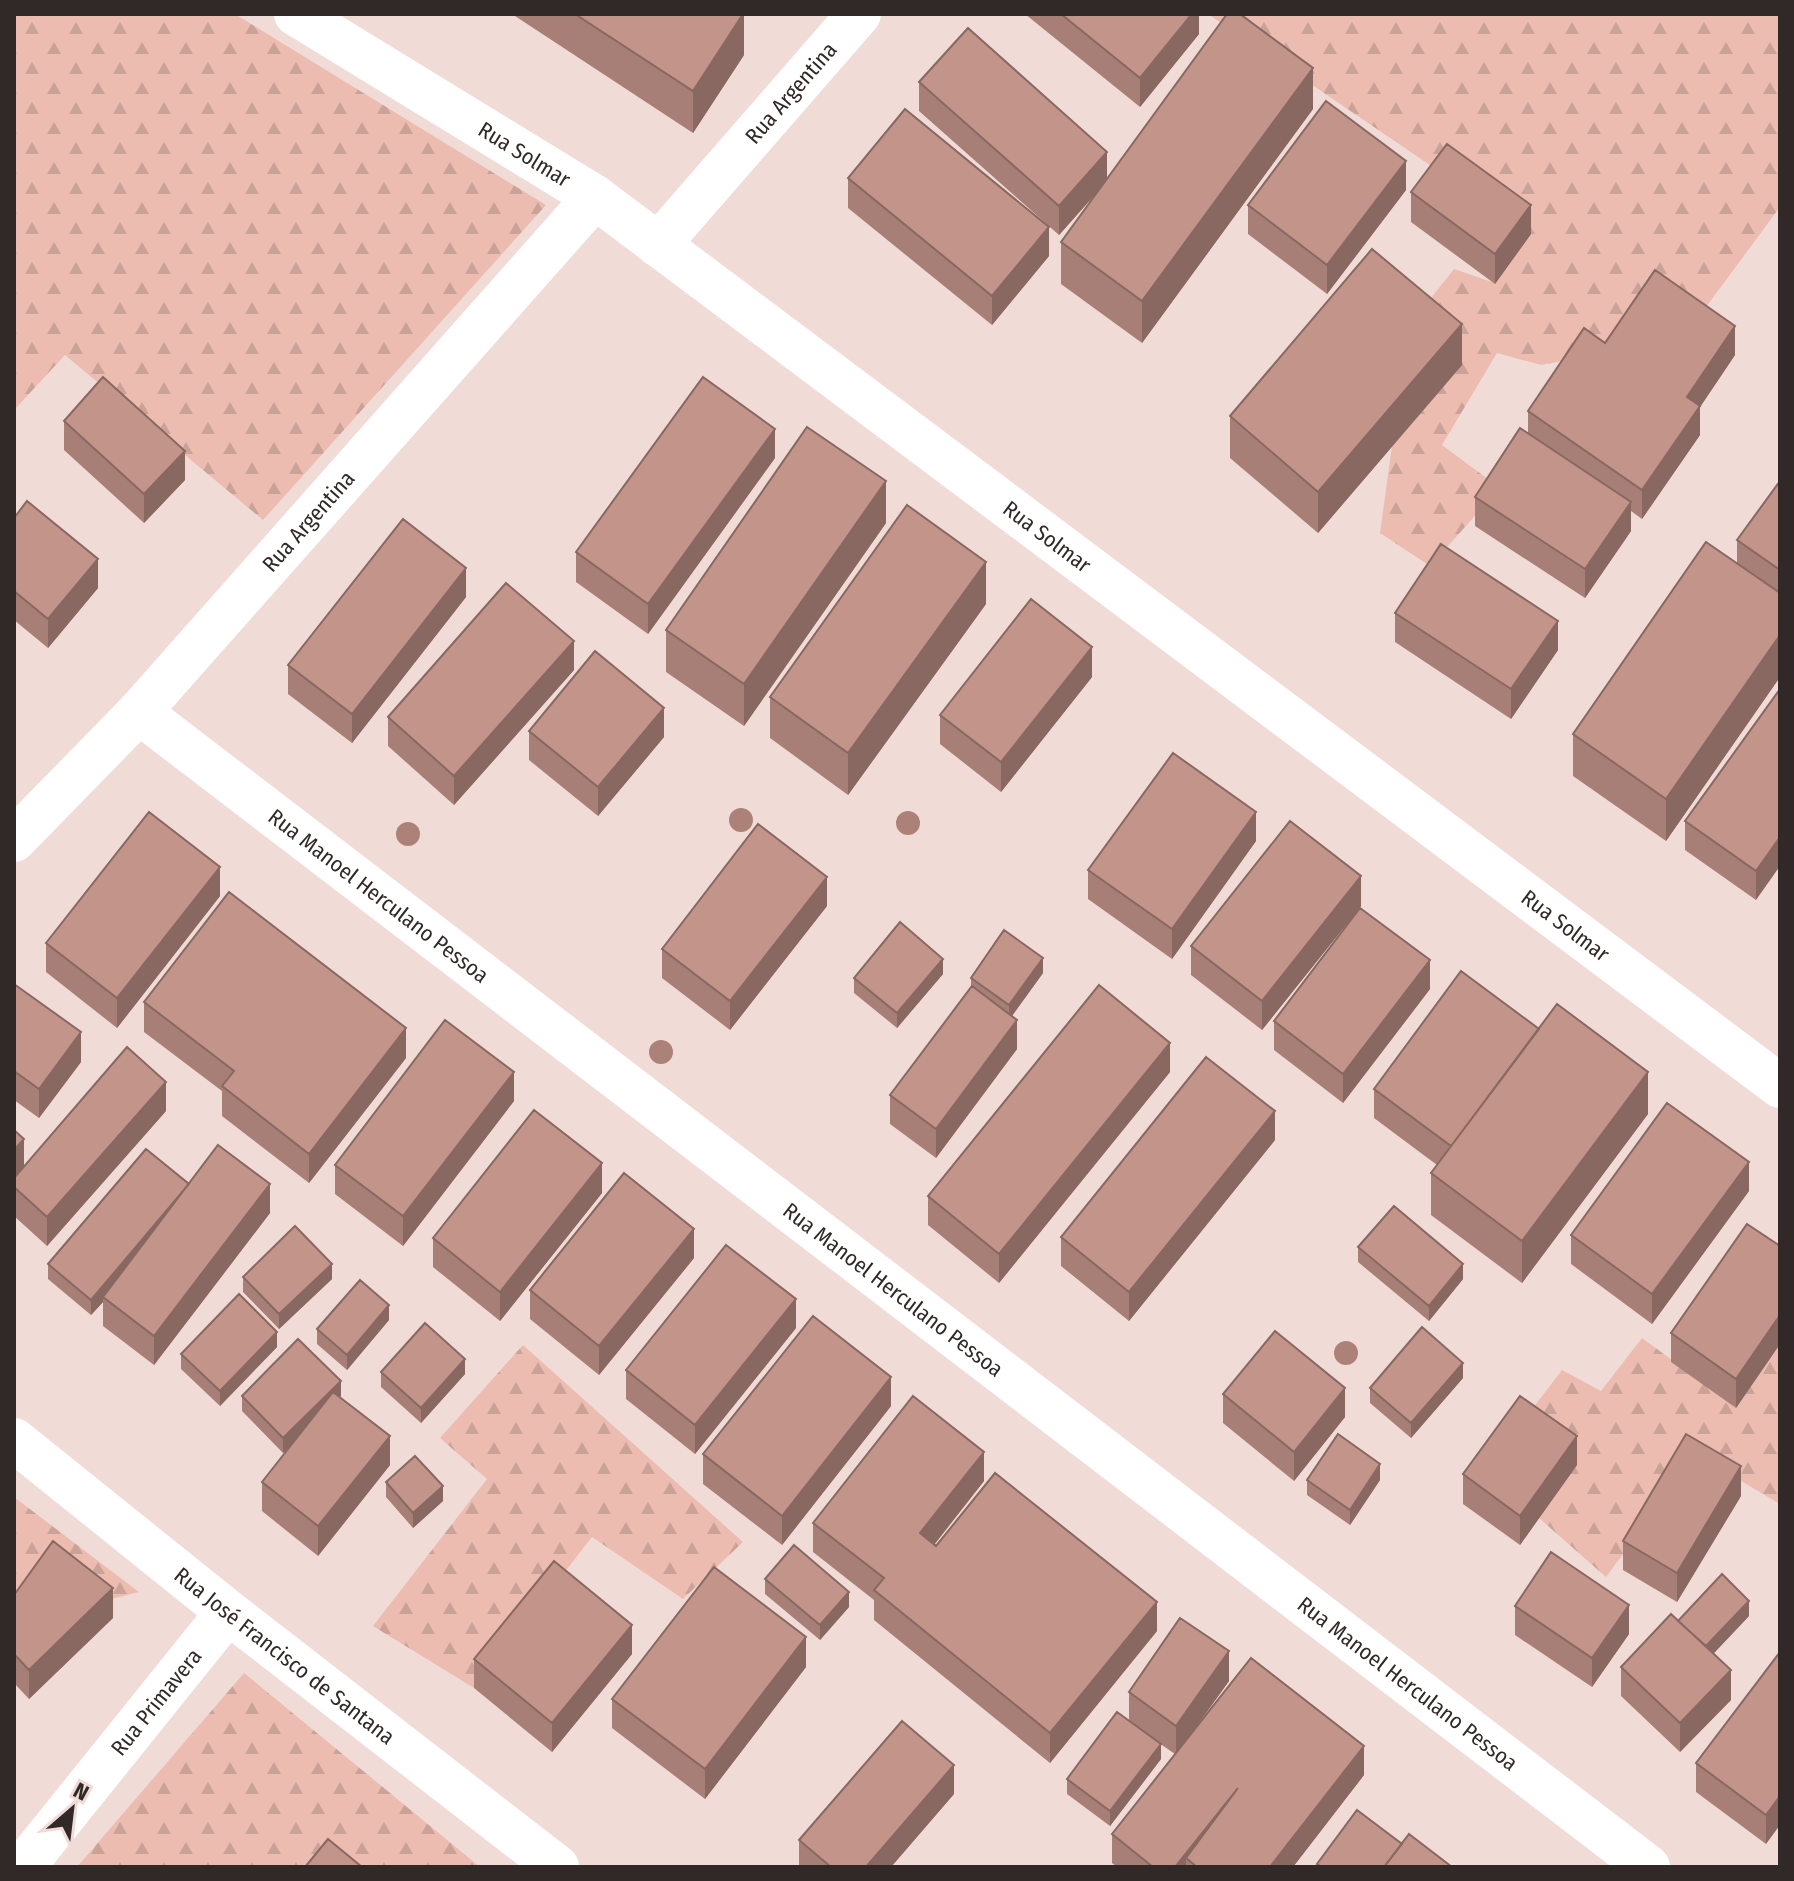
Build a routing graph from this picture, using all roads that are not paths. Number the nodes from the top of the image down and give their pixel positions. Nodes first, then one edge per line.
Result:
1 (296, 14) edge
2 (859, 14) edge
3 (595, 197) junction
4 (658, 245) junction
5 (139, 712) junction
6 (14, 840) edge
7 (1780, 1086) edge
8 (14, 1440) edge
9 (228, 1612) junction
10 (23, 1867) edge
11 (557, 1867) edge
12 (1648, 1867) edge

1 - 3 street, Rua Solmar
2 - 4 street, Rua Argentina
3 - 4 street, Rua Solmar
3 - 5 street, Rua Argentina
4 - 7 street, Rua Solmar
5 - 6 street, Rua Argentina
5 - 12 street, Rua Manoel Herculano Pessoa
8 - 9 street, Rua José Francisco de Santana
9 - 10 street, Rua Primavera
9 - 11 street, Rua José Francisco de Santana

